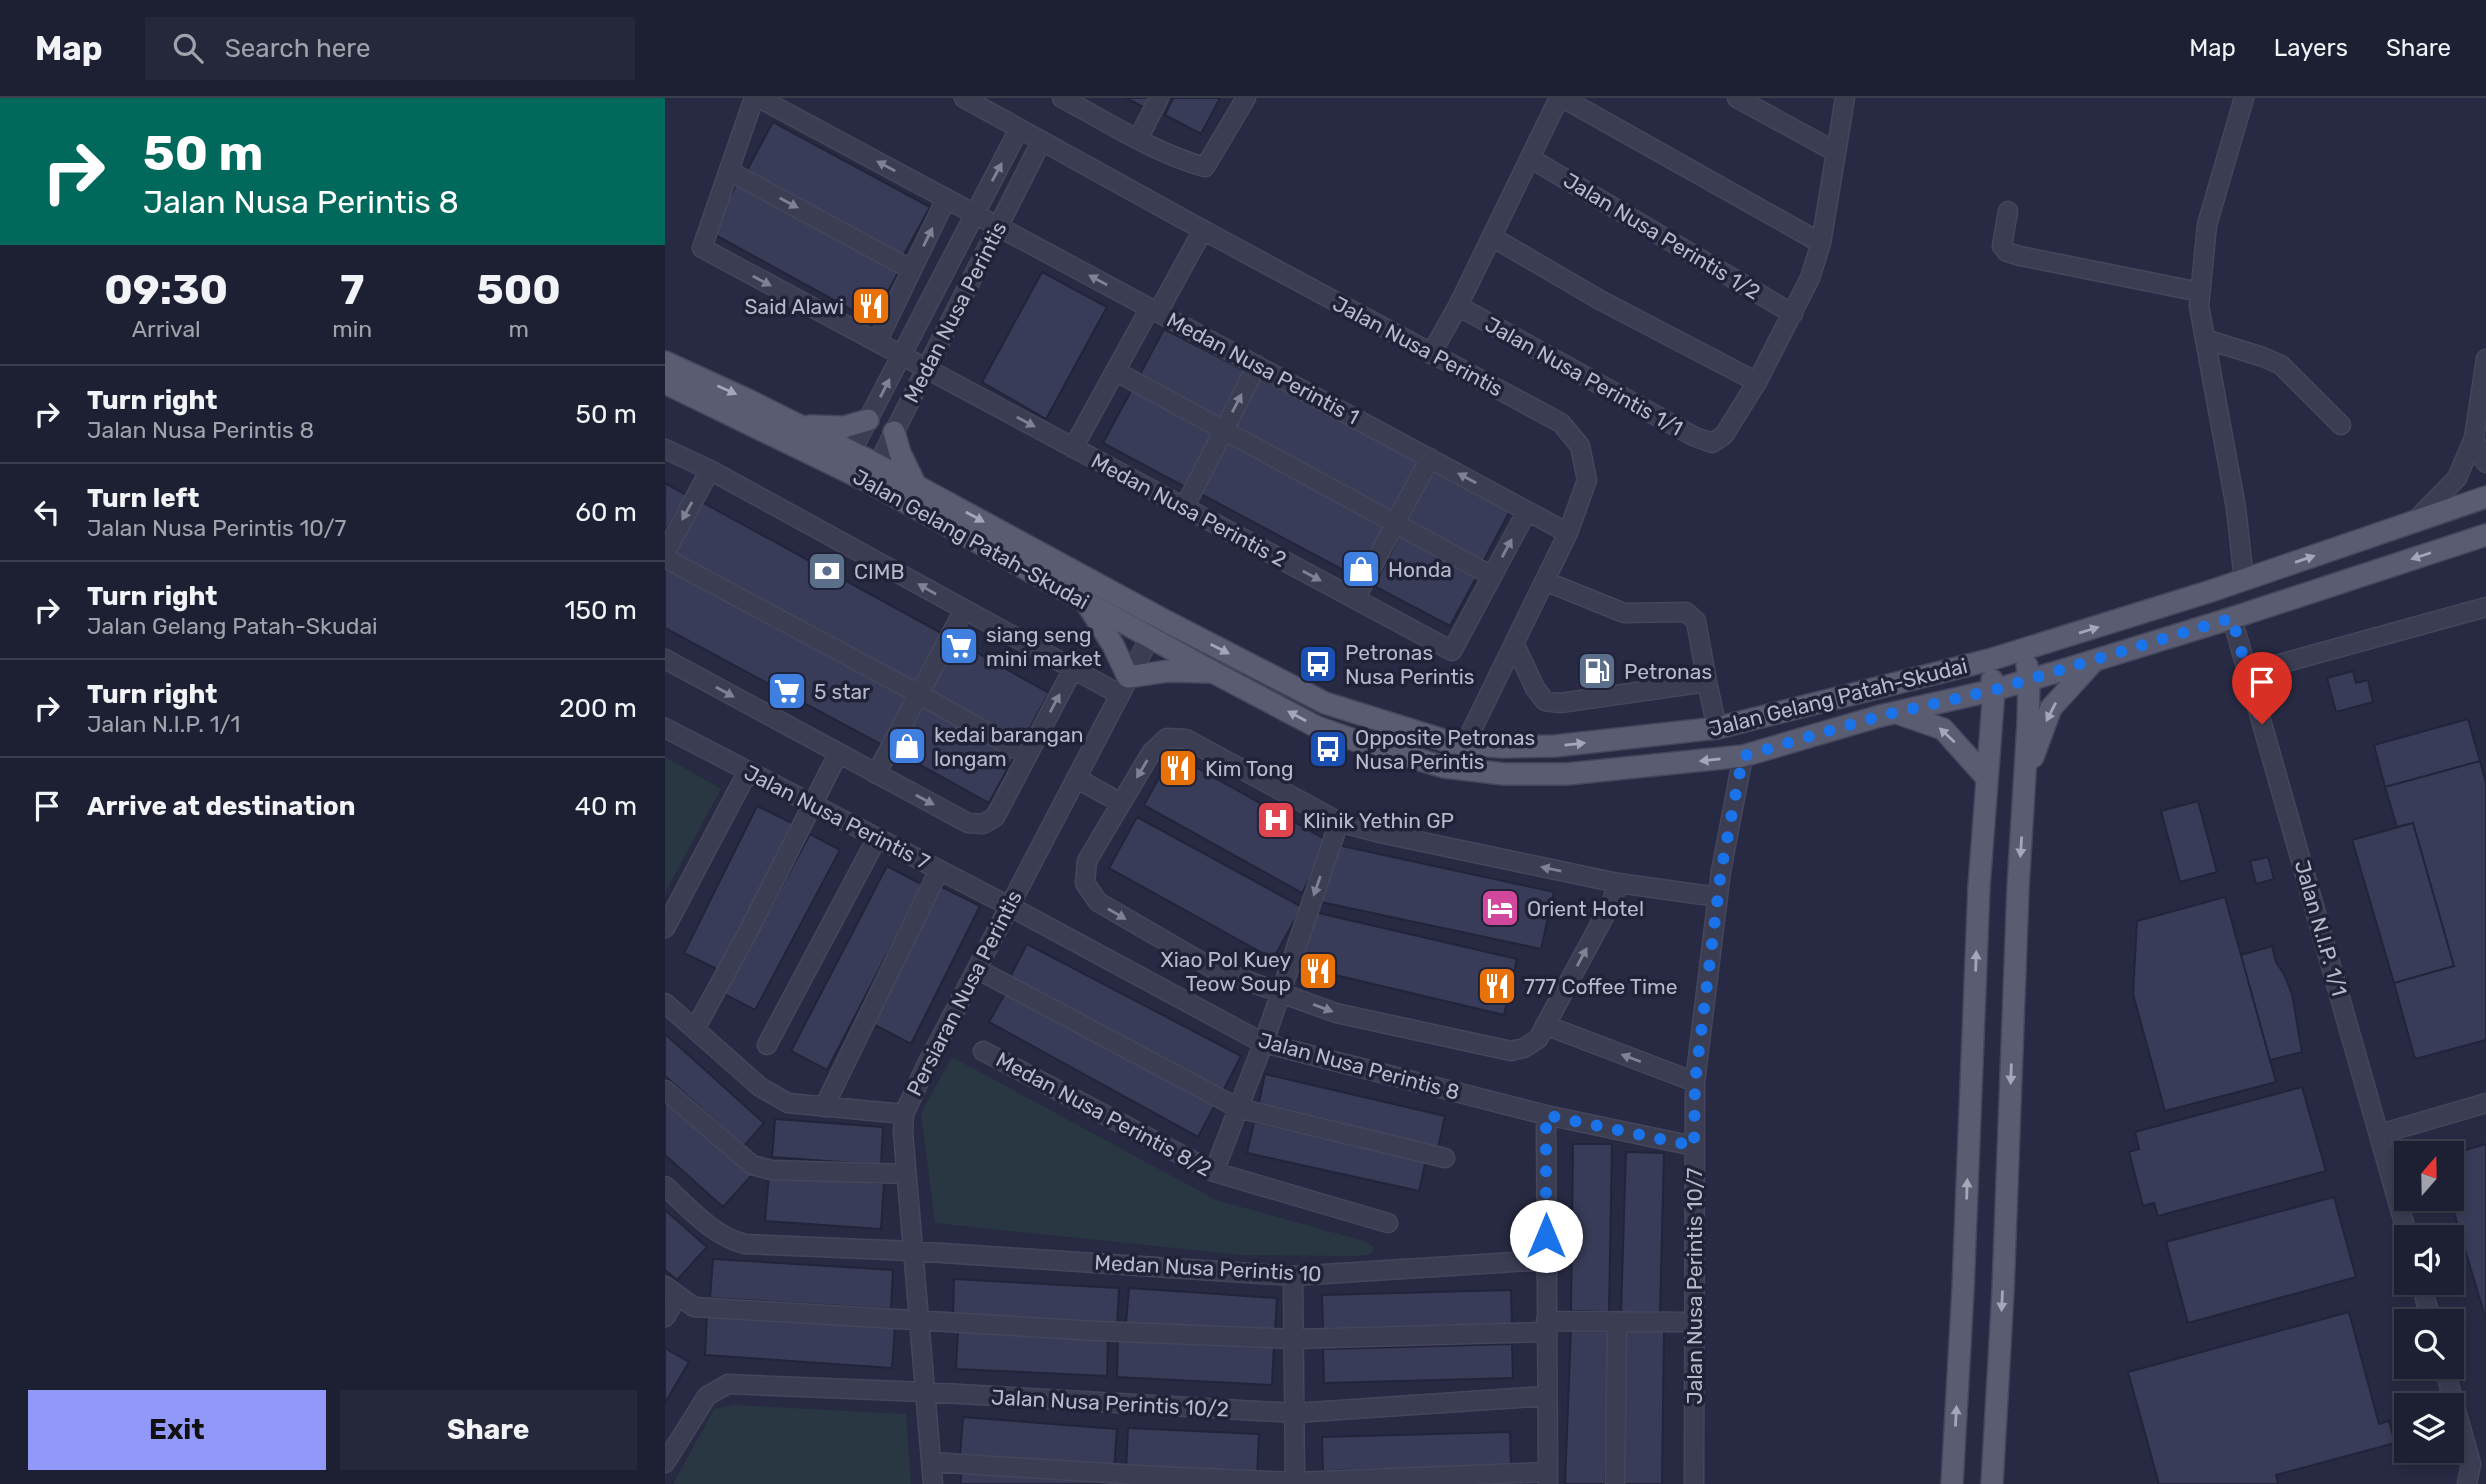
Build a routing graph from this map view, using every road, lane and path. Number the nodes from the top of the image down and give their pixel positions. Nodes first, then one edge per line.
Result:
1 (756, 98) edge
2 (964, 98) edge
3 (1159, 98) edge
4 (1246, 98) edge
5 (1561, 98) edge
6 (1737, 98) edge
7 (1845, 98) edge
8 (2244, 98) edge
9 (1066, 99) edge
10 (1019, 129) junction
11 (1138, 139) junction
12 (1041, 142) junction
13 (1836, 152) junction
14 (1530, 158) junction
15 (729, 171) junction
16 (946, 199) junction
17 (2008, 211) dead end
18 (975, 214) junction
19 (998, 226) junction
20 (1203, 230) junction
21 (1492, 237) junction
22 (1821, 243) junction
23 (912, 270) junction
24 (2200, 292) junction
25 (1458, 306) junction
26 (1154, 310) junction
27 (1793, 313) junction
28 (2205, 339) junction
29 (877, 342) junction
30 (1431, 354) junction
31 (902, 355) junction
32 (2486, 359) edge
33 (665, 362) edge
34 (1257, 365) junction
35 (926, 369) junction
36 (1115, 372) junction
37 (1757, 382) junction
38 (665, 383) edge
39 (868, 420) junction
40 (2341, 425) dead end
41 (801, 426) junction
42 (1224, 430) junction
43 (2478, 430) edge
44 (894, 432) junction
45 (1073, 448) junction
46 (665, 449) edge
47 (1430, 458) junction
48 (847, 460) junction
49 (2486, 463) edge
50 (710, 470) junction
51 (873, 473) junction
52 (915, 484) junction
53 (2486, 497) edge
54 (1184, 508) junction
55 (1527, 511) junction
56 (2416, 520) junction
57 (1395, 523) junction
58 (1568, 533) junction
59 (2486, 535) edge
60 (665, 555) edge
61 (1492, 576) junction
62 (2244, 580) junction
63 (1545, 581) junction
64 (1355, 599) junction
65 (1085, 601) junction
66 (2486, 607) edge
67 (964, 610) junction
68 (2232, 618) junction
69 (1154, 627) junction
70 (1514, 643) junction
71 (2024, 650) junction
72 (665, 659) edge
73 (1989, 660) junction
74 (2095, 660) junction
75 (1073, 669) junction
76 (1213, 672) junction
77 (2247, 673) junction
78 (2029, 679) junction
79 (1707, 682) junction
80 (1123, 686) junction
81 (1994, 690) junction
82 (919, 694) junction
83 (1895, 713) junction
84 (665, 728) edge
85 (1717, 728) junction
86 (1465, 744) junction
87 (838, 754) junction
88 (1027, 755) junction
89 (1743, 756) junction
90 (748, 771) junction
91 (876, 775) junction
92 (1986, 777) junction
93 (1076, 778) junction
94 (2025, 779) junction
95 (1121, 803) junction
96 (812, 804) junction
97 (1339, 822) junction
98 (877, 838) junction
99 (939, 870) junction
100 (1618, 883) junction
101 (1718, 897) junction
102 (1009, 906) junction
103 (665, 928) edge
104 (977, 969) junction
105 (1279, 992) junction
106 (665, 1003) edge
107 (695, 1028) junction
108 (1541, 1032) junction
109 (1263, 1043) junction
110 (767, 1045) dead end
111 (983, 1051) dead end
112 (1695, 1082) junction
113 (665, 1090) edge
114 (2486, 1103) edge
115 (824, 1107) junction
116 (1238, 1108) junction
117 (904, 1114) junction
118 (1546, 1115) junction
119 (2380, 1134) junction
120 (1694, 1146) junction
121 (1445, 1158) dead end
122 (1214, 1172) junction
123 (906, 1174) junction
124 (665, 1186) edge
125 (1388, 1223) dead end
126 (2405, 1225) edge
127 (912, 1251) junction
128 (1546, 1260) junction
129 (1293, 1276) junction
130 (671, 1292) edge
131 (665, 1317) edge
132 (918, 1319) junction
133 (1617, 1322) junction
134 (1694, 1322) junction
135 (1546, 1327) junction
136 (1294, 1339) junction
137 (2447, 1379) edge
138 (925, 1392) junction
139 (1546, 1396) junction
140 (1295, 1413) junction
141 (931, 1462) junction
142 (665, 1463) edge
143 (1547, 1478) edge
144 (1295, 1483) edge
145 (933, 1484) edge
146 (1615, 1484) edge
147 (1694, 1484) edge
148 (1952, 1484) edge
149 (1992, 1484) edge
150 (2467, 1484) edge

1 - 15 street
16 -> 1 street, Medan Nusa Perintis 1
2 - 10 street, Jalan Nusa Perintis
3 - 11 street
4 - 11 street
5 - 14 street
5 - 22 street
6 - 13 street
7 - 13 street
8 - 24 street
9 - 11 street
10 - 12 street, Jalan Nusa Perintis
18 -> 10 street
12 - 19 street, Medan Nusa Perintis
12 - 20 street, Jalan Nusa Perintis
13 - 22 street
14 - 21 street
14 - 27 street, Jalan Nusa Perintis 1/2
15 -> 23 street
15 -> 29 street, Medan Nusa Perintis 2
16 - 18 street, Medan Nusa Perintis 1
23 -> 16 street
17 - 24 street
18 - 19 street, Medan Nusa Perintis 1
18 - 31 street
26 -> 19 street, Medan Nusa Perintis 1
19 - 35 street, Medan Nusa Perintis
20 - 26 street
20 - 30 street, Jalan Nusa Perintis
21 - 25 street
21 - 37 street
22 - 27 street
23 - 29 street
24 - 28 street
25 - 30 street
25 - 37 street, Jalan Nusa Perintis 1/1
26 - 34 street, Medan Nusa Perintis 1
26 - 36 street
27 - 37 street
28 - 40 street
28 - 62 street
29 - 31 street, Medan Nusa Perintis 2
30 - 58 street, Jalan Nusa Perintis
31 - 35 street, Medan Nusa Perintis 2
39 -> 31 street
32 - 43 street
33 -> 41 main road, Jalan Gelang Patah-Skudai
42 -> 34 street
34 - 47 street, Medan Nusa Perintis 1
35 - 44 street, Medan Nusa Perintis
35 -> 45 street, Medan Nusa Perintis 2
36 - 42 street
36 - 45 street
38 - 48 main road, Jalan Gelang Patah-Skudai
39 - 41 main road
39 - 48 street
41 - 48 main road, Jalan Gelang Patah-Skudai
42 - 54 street
42 - 57 street
43 - 49 street
43 - 56 street
44 - 51 street, Medan Nusa Perintis
44 - 52 main road
45 - 54 street, Medan Nusa Perintis 2
46 - 50 street
55 -> 47 street, Medan Nusa Perintis 1
47 - 57 street
48 - 51 main road, Jalan Gelang Patah-Skudai
50 -> 60 street
67 -> 50 street
51 - 52 main road, Jalan Gelang Patah-Skudai
51 - 65 main road, Jalan Gelang Patah-Skudai
52 -> 69 main road, Jalan Gelang Patah-Skudai
53 - 56 main road, Jalan Gelang Patah-Skudai
54 -> 64 street, Medan Nusa Perintis 2
55 - 58 street, Medan Nusa Perintis 1
61 -> 55 street
62 -> 56 main road, Jalan Gelang Patah-Skudai
57 - 61 street
57 - 64 street
58 - 63 street, Jalan Nusa Perintis
59 -> 68 main road, Jalan Gelang Patah-Skudai
60 - 82 street
61 - 64 street, Medan Nusa Perintis 2
71 -> 62 main road, Jalan Gelang Patah-Skudai
63 - 70 street, Jalan Nusa Perintis
63 - 79 street
65 - 69 main road, Jalan Gelang Patah-Skudai
65 - 80 main road
66 - 77 street
67 - 75 street
67 - 82 street
68 - 74 main road, Jalan Gelang Patah-Skudai
68 - 77 street, Jalan N.I.P. 1/1
69 - 76 main road, Jalan Gelang Patah-Skudai
69 - 80 street, Persiaran Nusa Perintis
69 -> 86 main road, Jalan Gelang Patah-Skudai
70 - 79 street
70 - 86 street, Jalan Nusa Perintis
71 - 73 main road, Jalan Gelang Patah-Skudai
71 - 78 main road
72 -> 87 street
73 - 81 main road
73 - 85 main road, Jalan Gelang Patah-Skudai
74 - 78 main road, Jalan Gelang Patah-Skudai
74 -> 94 main road
75 - 80 street
88 -> 75 street
76 - 80 main road
89 -> 76 main road, Jalan Gelang Patah-Skudai
77 - 119 street, Jalan N.I.P. 1/1
78 - 81 main road, Jalan Gelang Patah-Skudai
78 - 94 main road
79 - 85 street
80 - 93 street, Persiaran Nusa Perintis
81 - 83 main road, Jalan Gelang Patah-Skudai
81 - 92 main road
82 - 88 street
82 - 91 street
83 - 89 main road, Jalan Gelang Patah-Skudai
92 -> 83 main road
84 - 90 street, Jalan Nusa Perintis 7
86 -> 85 main road, Jalan Gelang Patah-Skudai
87 - 91 street
87 - 96 street
91 -> 88 street
89 - 101 street, Jalan Nusa Perintis 10/7
90 - 96 street, Jalan Nusa Perintis 7
90 - 103 street
148 -> 92 main road
93 - 95 street
93 - 102 street, Persiaran Nusa Perintis
94 -> 149 main road
97 -> 95 street
95 -> 105 street
96 - 98 street, Jalan Nusa Perintis 7
96 - 107 street
100 -> 97 street
97 -> 105 street
98 - 99 street, Jalan Nusa Perintis 7
98 - 110 street
99 - 102 street, Jalan Nusa Perintis 7
99 - 115 street
100 - 101 street
108 -> 100 street
101 - 112 street, Jalan Nusa Perintis 10/7
102 - 104 street, Persiaran Nusa Perintis
102 - 109 street, Jalan Nusa Perintis 8
104 - 116 street
104 - 117 street, Persiaran Nusa Perintis
105 -> 108 street
105 - 109 street
106 - 107 street
107 - 115 street
112 -> 108 street
109 - 116 street
109 - 118 street, Jalan Nusa Perintis 8
111 - 122 street, Medan Nusa Perintis 8/2
112 - 120 street, Jalan Nusa Perintis 10/7
113 - 123 street
114 - 119 street
115 - 117 street
116 - 121 street
116 - 122 street
117 - 123 street, Persiaran Nusa Perintis
118 - 120 street, Jalan Nusa Perintis 8
118 - 128 street
119 - 126 street, Jalan N.I.P. 1/1
120 - 134 street, Jalan Nusa Perintis 10/7
122 - 125 street, Medan Nusa Perintis 8/2
123 - 127 street, Persiaran Nusa Perintis
124 - 127 street, Medan Nusa Perintis 10
127 - 129 street, Medan Nusa Perintis 10
127 - 132 street, Persiaran Nusa Perintis
128 - 129 street, Medan Nusa Perintis 10
128 - 135 street
129 - 136 street
130 - 131 street
130 - 132 street
132 - 136 street
132 - 138 street, Persiaran Nusa Perintis
133 - 134 street
133 - 135 street
133 - 146 street
134 - 147 street, Jalan Nusa Perintis 10/7
135 - 136 street
135 - 139 street
136 - 140 street
137 - 150 street
138 - 140 street, Jalan Nusa Perintis 10/2
138 - 141 street, Persiaran Nusa Perintis
138 - 142 street, Jalan Nusa Perintis 10/2
139 - 140 street, Jalan Nusa Perintis 10/2
139 - 143 street
140 - 144 street
141 - 144 street
141 - 145 street, Persiaran Nusa Perintis
143 - 144 street

